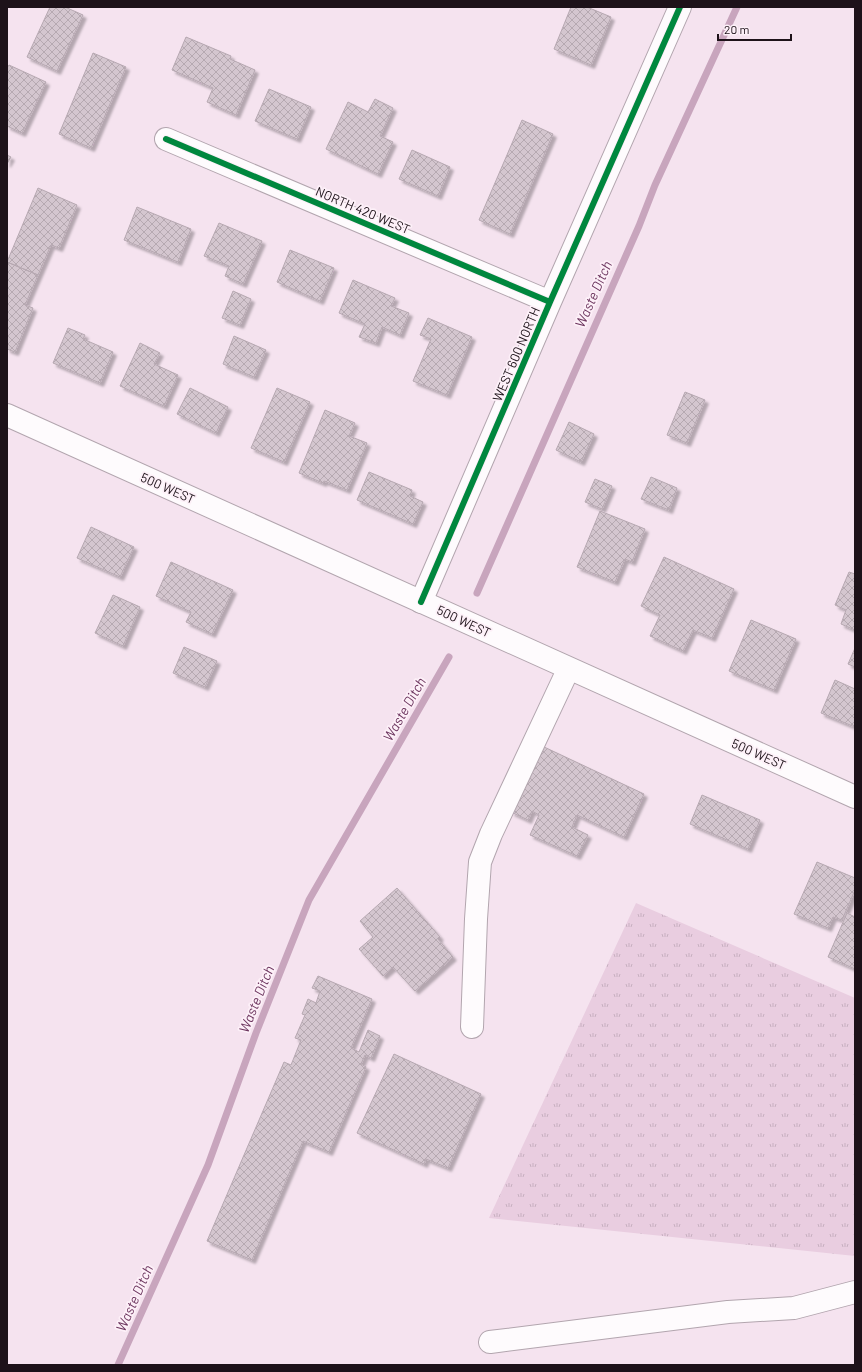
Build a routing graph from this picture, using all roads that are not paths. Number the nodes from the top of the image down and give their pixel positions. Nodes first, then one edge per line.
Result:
1 (680, 7) edge
2 (166, 139) dead end
3 (550, 302) junction
4 (7, 415) edge
5 (421, 602) junction
6 (568, 670) junction
7 (855, 797) edge
8 (472, 1027) dead end
9 (855, 1292) edge
10 (490, 1342) dead end

1 - 3 street, WEST 600 NORTH
2 - 3 street, NORTH 420 WEST
3 - 5 street, WEST 600 NORTH
4 - 5 street, 500 WEST
5 - 6 street, 500 WEST
6 - 7 street, 500 WEST
6 - 8 street
9 - 10 street

